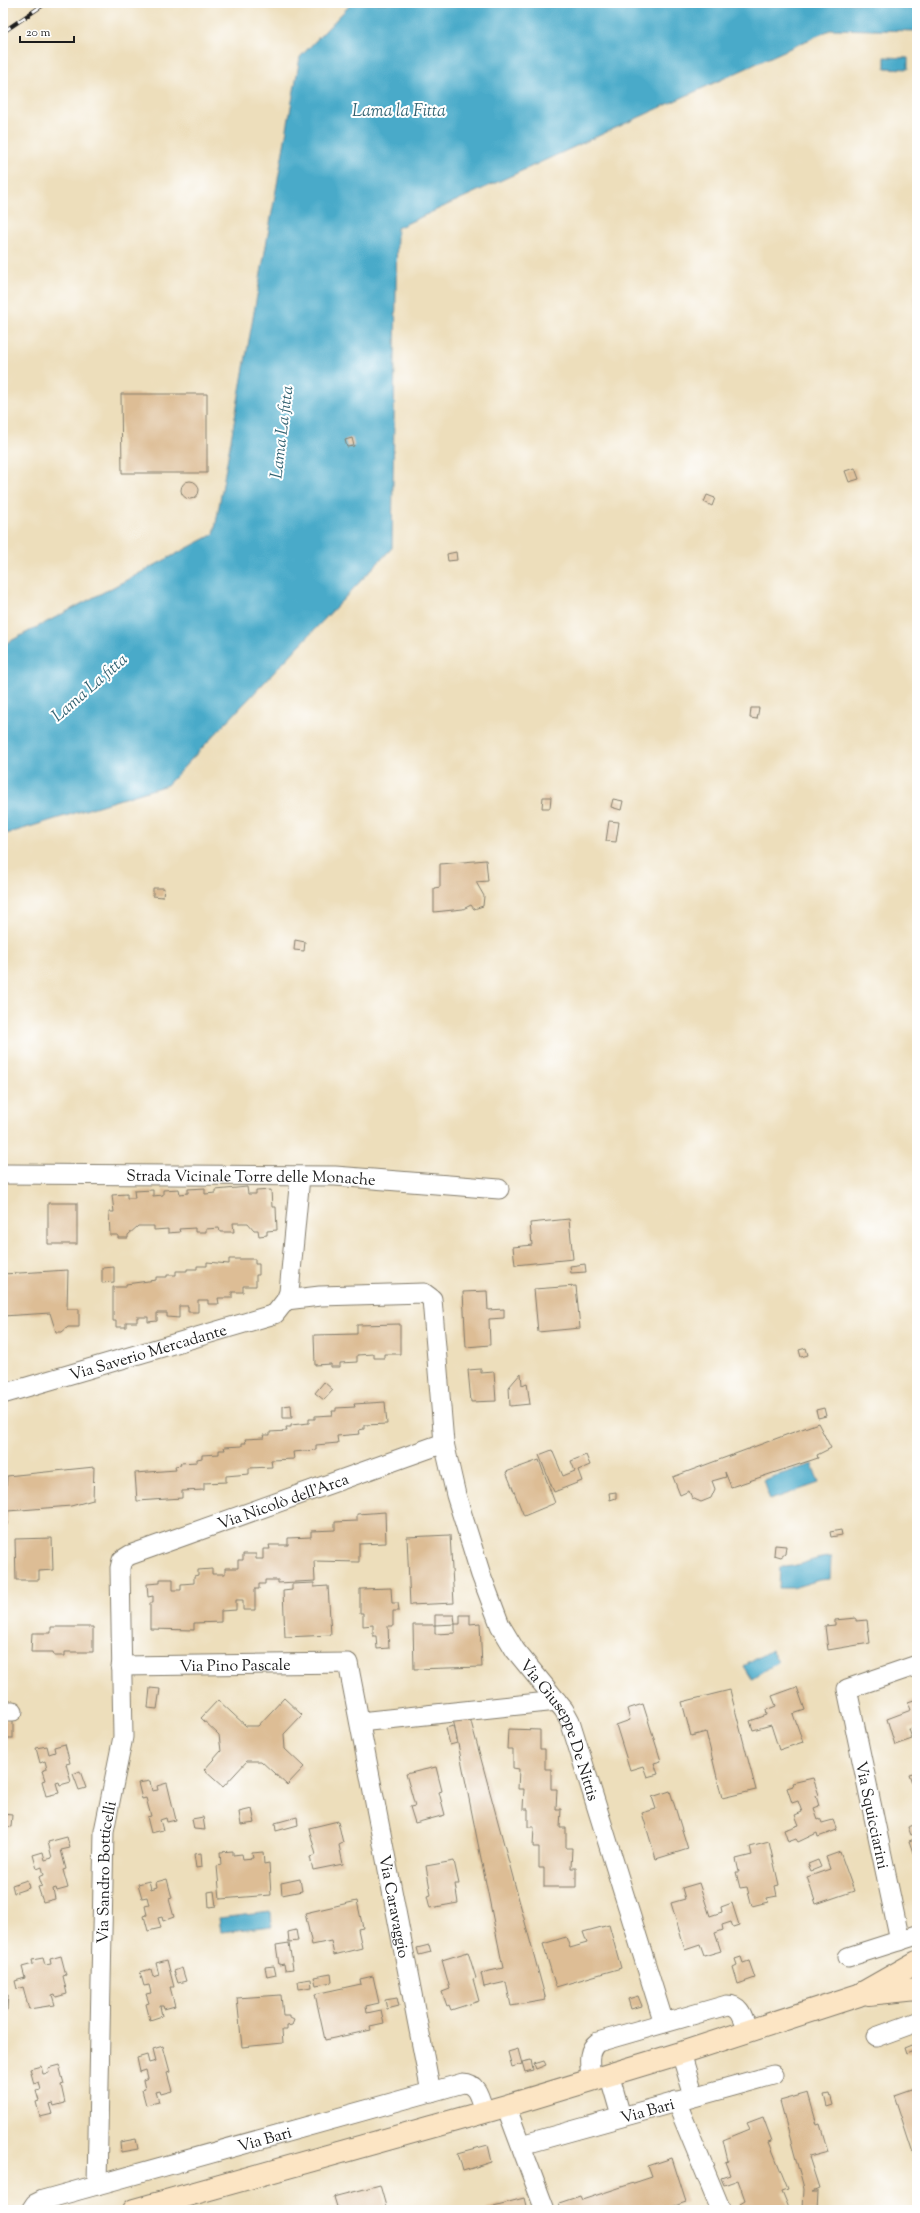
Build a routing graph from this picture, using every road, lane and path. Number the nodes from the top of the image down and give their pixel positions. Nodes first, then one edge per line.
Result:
1 (3, 1174) edge
2 (300, 1177) junction
3 (498, 1189) dead end
4 (286, 1300) junction
5 (3, 1394) edge
6 (444, 1443) junction
7 (122, 1560) joint
8 (348, 1662) joint
9 (121, 1666) junction
10 (917, 1666) edge
11 (557, 1701) junction
12 (360, 1722) junction
13 (909, 1938) edge
14 (848, 1957) dead end
15 (917, 1962) edge
16 (917, 1989) edge
17 (859, 1995) junction
18 (917, 2022) edge
19 (664, 2023) junction
20 (748, 2031) junction
21 (876, 2036) dead end
22 (681, 2053) junction
23 (774, 2074) dead end
24 (600, 2076) junction
25 (432, 2092) junction
26 (694, 2096) junction
27 (676, 2101) junction
28 (506, 2106) junction
29 (484, 2112) junction
30 (621, 2116) junction
31 (521, 2145) junction
32 (97, 2185) junction
33 (31, 2210) edge
34 (135, 2210) edge
35 (545, 2210) edge
36 (721, 2210) edge

1 - 2 street, Strada Vicinale Torre delle Monache
2 - 3 street, Strada Vicinale Torre delle Monache
2 - 4 street
4 - 5 street, Via Saverio Mercadante
4 - 6 street
6 - 7 street, Via Nicolò dell'Arca
6 - 11 street, Via Giuseppe De Nittis
7 - 9 street, Via Sandro Botticelli
8 - 9 street, Via Pino Pascale
8 - 12 street, Via Caravaggio
9 - 32 street, Via Sandro Botticelli
10 - 13 street, Via Squicciarini
11 - 12 street
11 - 19 street, Via Giuseppe De Nittis
12 - 25 street, Via Caravaggio
13 - 14 street
15 - 17 main road, Via Bari
16 - 17 main road, Via Bari
17 - 20 main road, Via Bari
18 - 21 street
19 - 20 street
19 - 24 street
20 - 22 main road, Via Bari
22 - 24 main road, Via Bari
22 - 26 street
23 - 26 street, Via Bari
24 - 28 main road, Via Bari
24 - 30 street
25 - 29 street, Via Bari
25 - 32 street, Via Bari
26 - 27 street, Via Bari
27 - 30 street, Via Bari
27 - 36 street
28 - 29 main road, Via Bari
28 - 31 street
29 - 34 main road, Via Bari
30 - 31 street, Via Bari
31 - 35 street
32 - 33 street, Via Bari

